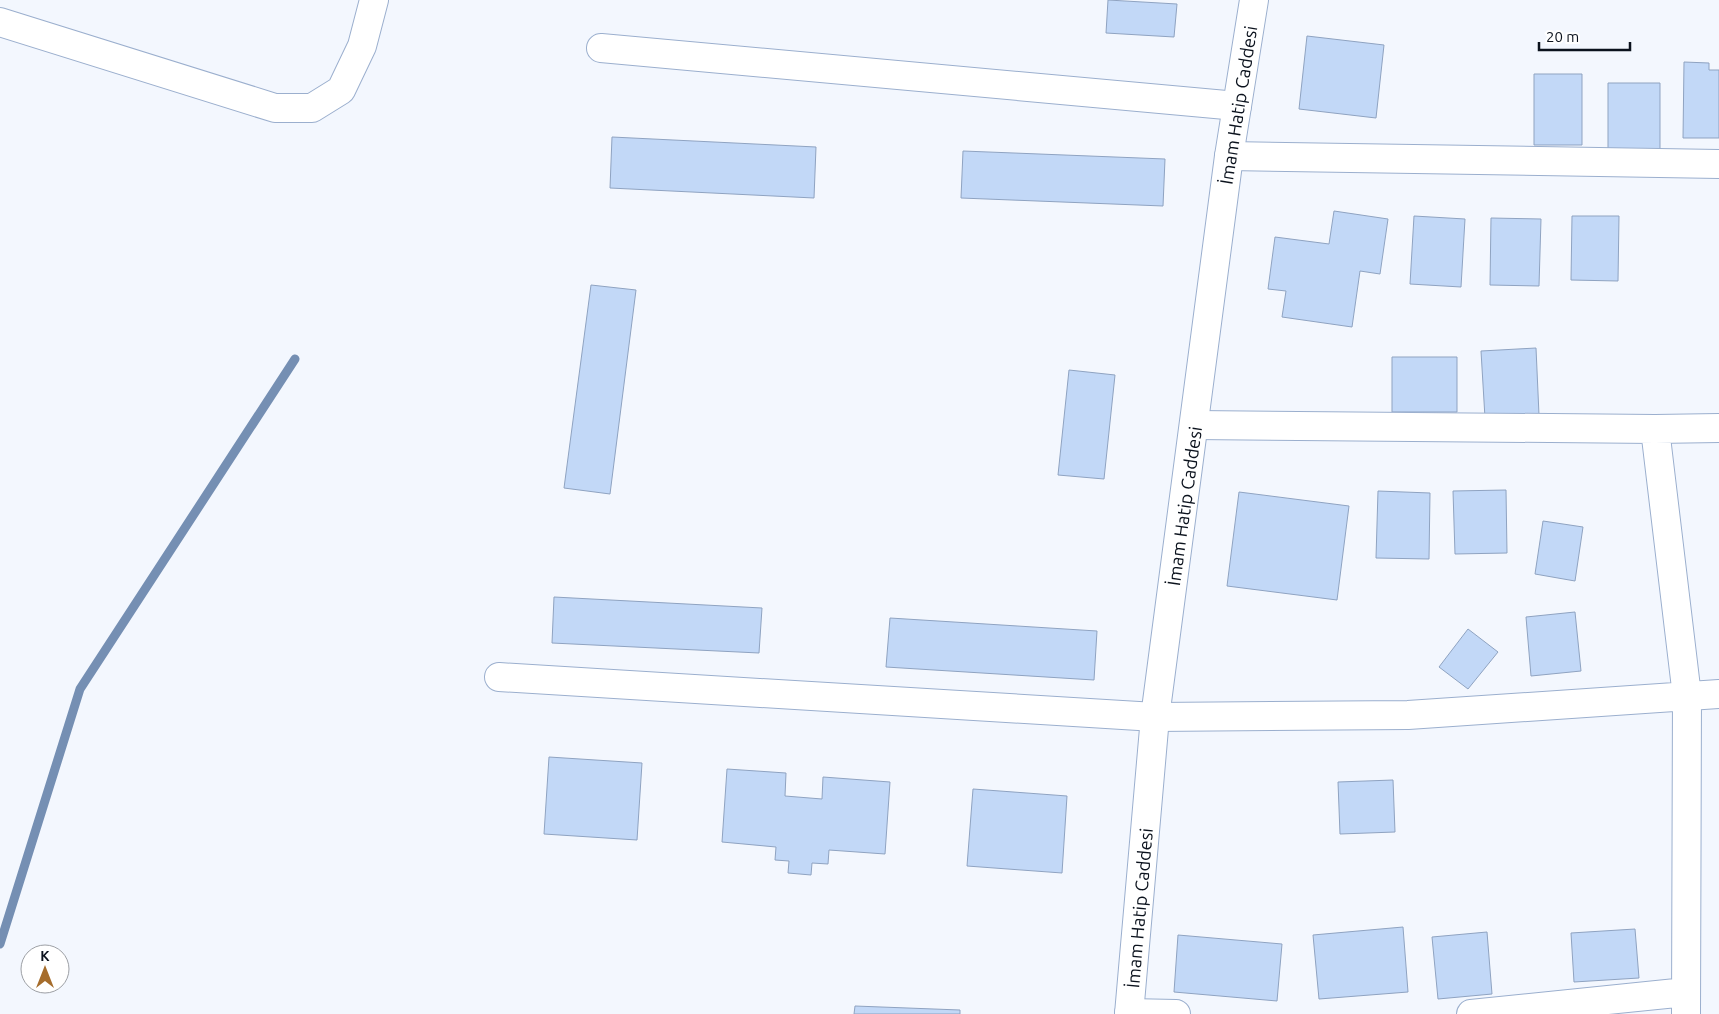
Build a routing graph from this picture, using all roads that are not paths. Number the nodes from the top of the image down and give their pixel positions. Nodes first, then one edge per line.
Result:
1 (374, 0) edge
2 (1254, 0) edge
3 (0, 22) edge
4 (600, 48) dead end
5 (1237, 106) junction
6 (1229, 156) junction
7 (1719, 164) edge
8 (1195, 425) junction
9 (1719, 428) edge
10 (1655, 429) junction
11 (499, 677) dead end
12 (1719, 694) edge
13 (1687, 696) junction
14 (1155, 717) junction
15 (1686, 1003) edge
16 (1129, 1013) edge
17 (1176, 1014) edge
18 (1471, 1014) edge

1 - 3 street
2 - 5 street, İmam Hatip Caddesi
4 - 5 street
5 - 6 street, İmam Hatip Caddesi
6 - 7 street
6 - 8 street, İmam Hatip Caddesi
8 - 10 street
8 - 14 street, İmam Hatip Caddesi
9 - 10 street
10 - 13 street
11 - 14 street
12 - 13 street
13 - 14 street
13 - 15 street
14 - 16 street, İmam Hatip Caddesi
15 - 18 street
16 - 17 street

